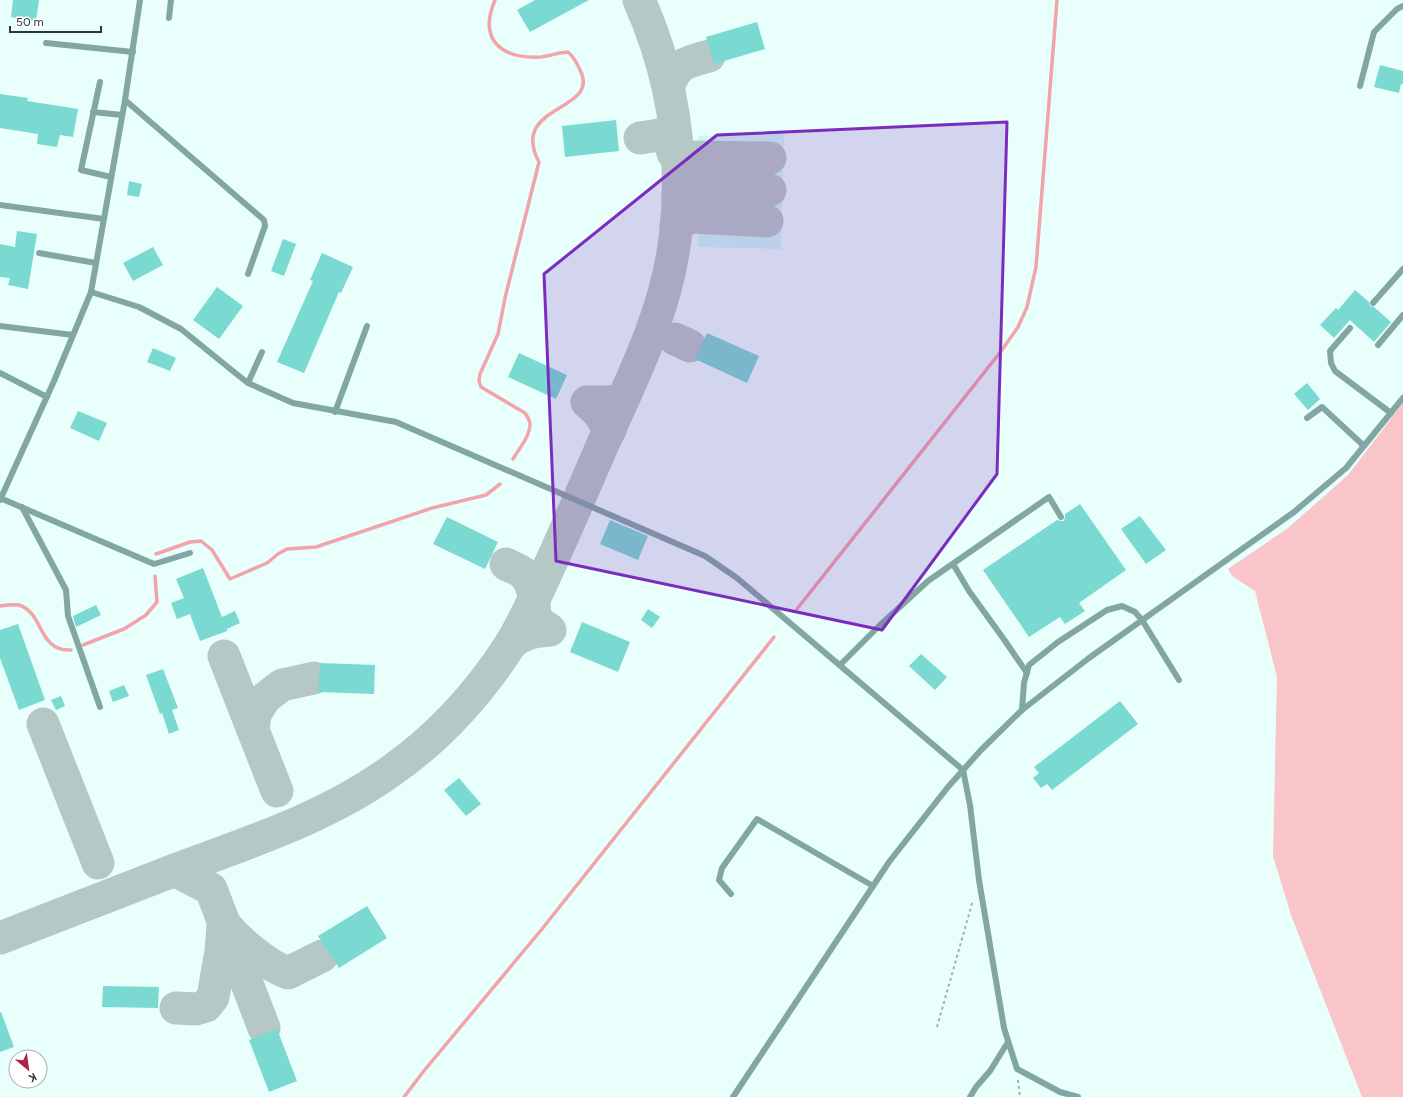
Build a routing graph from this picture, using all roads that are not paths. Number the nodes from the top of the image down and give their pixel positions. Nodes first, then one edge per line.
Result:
1 (140, 0) edge
2 (171, 0) edge
3 (1403, 6) edge
4 (169, 18) dead end
5 (46, 43) dead end
6 (133, 52) junction
7 (100, 82) dead end
8 (1360, 86) dead end
9 (125, 100) junction
10 (93, 112) junction
11 (122, 115) junction
12 (111, 177) junction
13 (0, 205) edge
14 (104, 219) junction
15 (39, 253) dead end
16 (96, 263) junction
17 (1403, 269) edge
18 (248, 274) dead end
19 (91, 292) junction
20 (1373, 303) dead end
21 (1403, 315) edge
22 (0, 326) edge
23 (367, 326) dead end
24 (1350, 328) dead end
25 (73, 335) junction
26 (1378, 345) dead end
27 (262, 352) dead end
28 (0, 373) edge
29 (248, 383) junction
30 (47, 397) junction
31 (1403, 398) edge
32 (335, 412) junction
33 (1391, 413) junction
34 (1308, 418) dead end
35 (1364, 446) junction
36 (0, 499) edge
37 (22, 507) junction
38 (1061, 517) dead end
39 (190, 553) dead end
40 (954, 564) junction
41 (1142, 620) junction
42 (840, 665) junction
43 (1027, 673) junction
44 (1179, 680) dead end
45 (100, 707) dead end
46 (1022, 710) junction
47 (963, 770) junction
48 (873, 886) junction
49 (731, 894) dead end
50 (1008, 1042) junction
51 (1061, 1094) edge
52 (733, 1097) edge
53 (970, 1097) edge
54 (1078, 1097) edge

1 - 6 lane
2 - 4 lane
3 - 8 lane
5 - 6 lane
6 - 9 lane
7 - 10 lane
9 - 11 lane
9 - 18 lane
10 - 11 lane
10 - 12 lane
11 - 12 lane
12 - 14 lane
13 - 14 lane
14 - 16 lane
15 - 16 lane
16 - 19 lane
17 - 20 lane
19 - 25 lane
19 - 29 lane
21 - 26 lane
22 - 25 lane
23 - 32 lane
24 - 33 lane
25 - 30 lane
27 - 29 lane
28 - 30 lane
29 - 32 lane
30 - 36 lane
31 - 33 lane
32 - 42 lane
33 - 35 lane
34 - 35 lane
35 - 41 lane
36 - 37 lane
37 - 39 lane
37 - 45 lane
38 - 40 lane
40 - 42 lane
40 - 43 lane
41 - 43 lane
41 - 44 lane
41 - 46 lane
42 - 47 lane
43 - 46 lane
46 - 47 lane
47 - 48 lane
47 - 50 lane
48 - 49 lane
48 - 52 lane
50 - 51 lane
50 - 53 lane
51 - 54 lane

